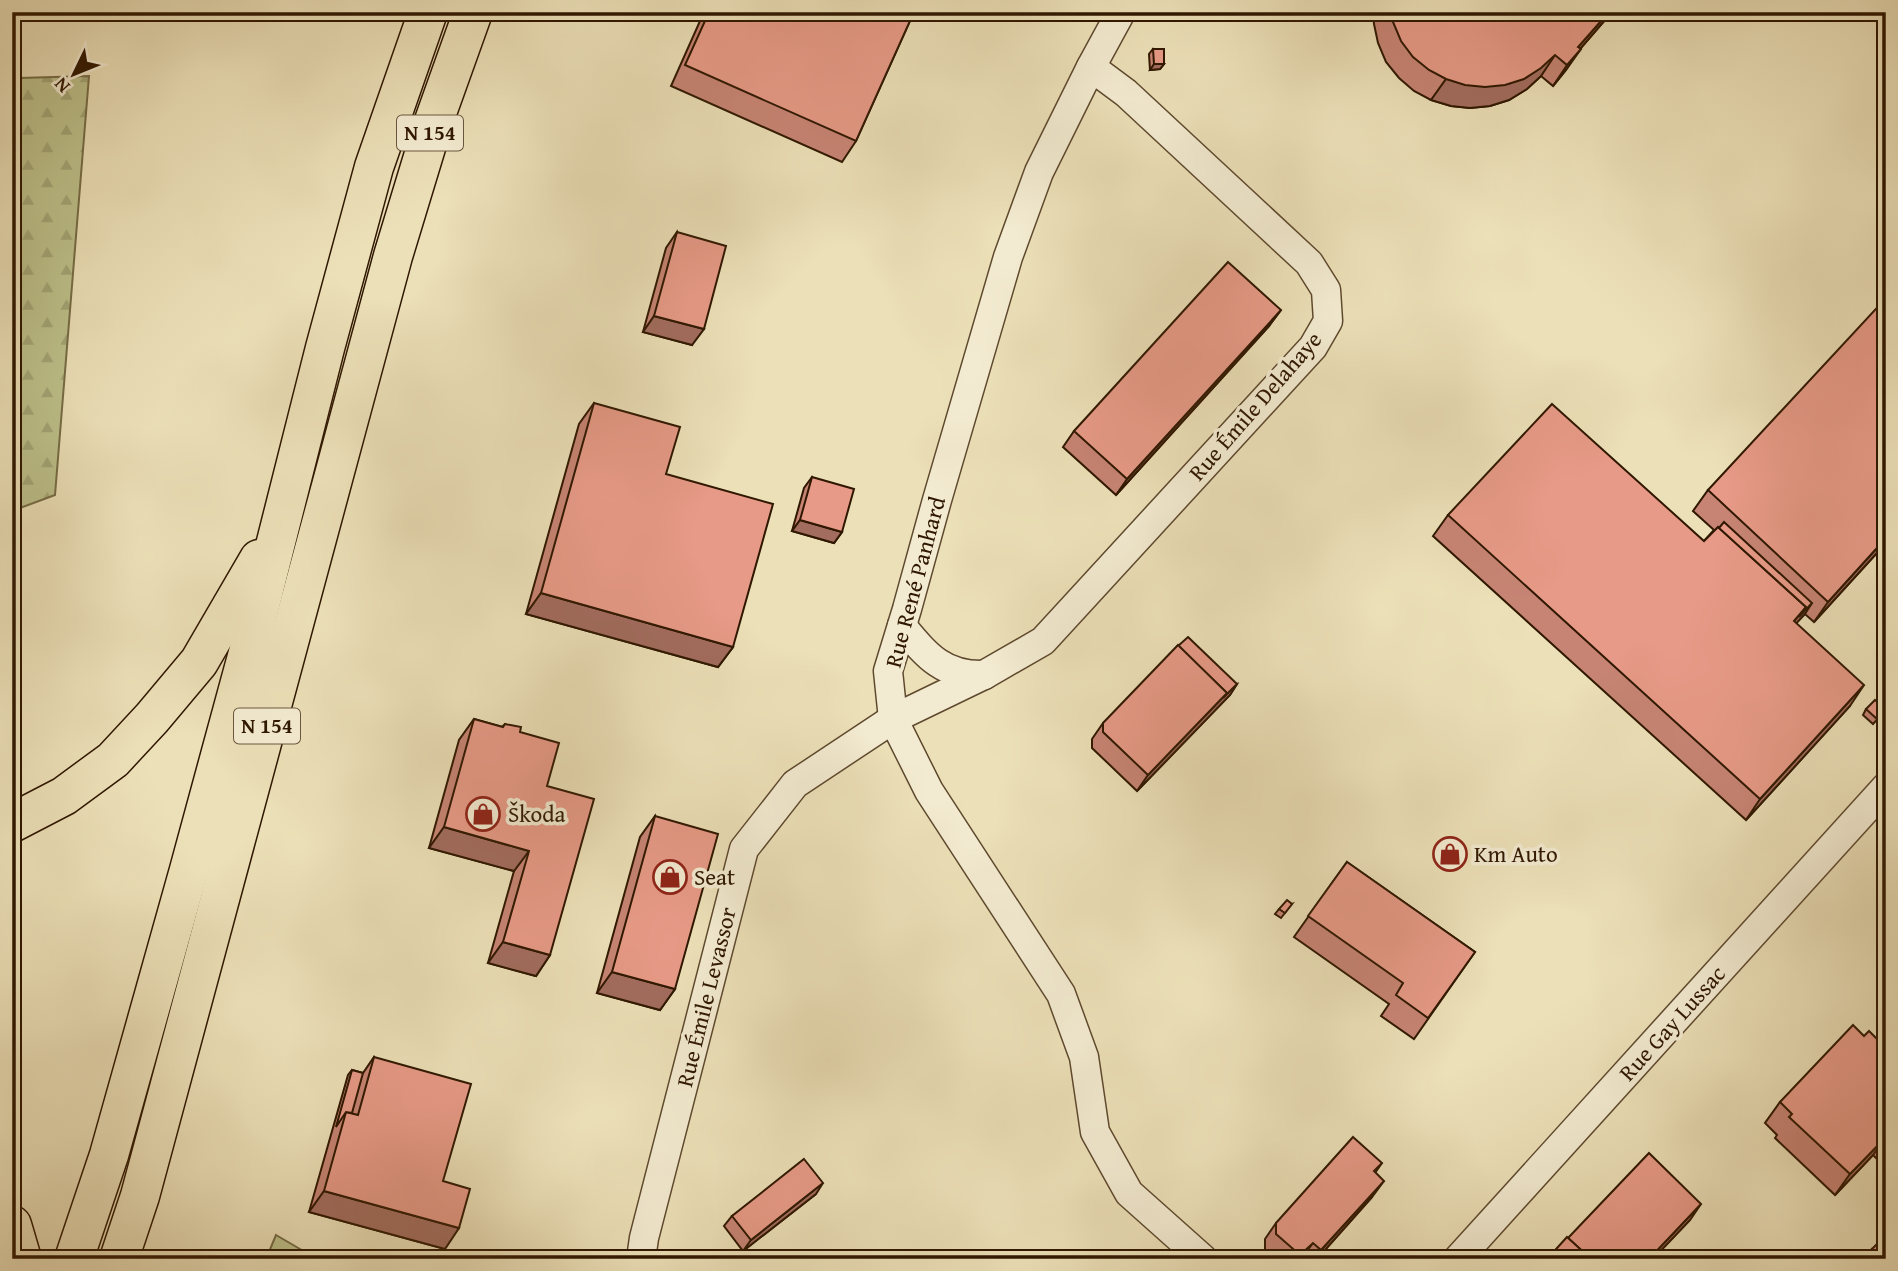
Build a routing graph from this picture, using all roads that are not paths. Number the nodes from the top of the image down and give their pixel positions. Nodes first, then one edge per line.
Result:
1 (428, 12) edge
2 (473, 12) edge
3 (1121, 12) edge
4 (1091, 67) junction
5 (281, 521) junction
6 (902, 626) junction
7 (984, 675) junction
8 (894, 719) junction
9 (1886, 787) edge
10 (12, 823) edge
11 (140, 1196) junction
12 (12, 1225) edge
13 (22, 1259) edge
14 (74, 1259) edge
15 (119, 1259) edge
16 (138, 1259) edge
17 (640, 1259) edge
18 (1203, 1259) edge
19 (1458, 1259) edge

1 - 5 highway, N 154
2 - 11 highway, N 154
3 - 4 street, Rue René Panhard
4 - 6 street, Rue René Panhard
4 - 7 street, Rue Émile Delahaye
5 - 10 highway
5 - 14 highway, N 154
6 - 7 street
6 - 8 street, Rue René Panhard
7 - 8 street, Rue Émile Delahaye
8 - 17 street, Rue Émile Levassor
8 - 18 street, Rue René Panhard
9 - 19 street, Rue Gay Lussac
11 - 15 highway, N 154
11 - 16 highway
12 - 13 highway

